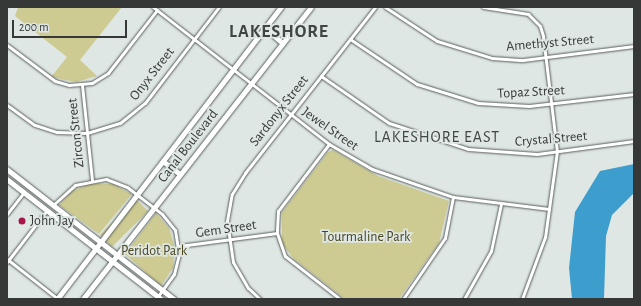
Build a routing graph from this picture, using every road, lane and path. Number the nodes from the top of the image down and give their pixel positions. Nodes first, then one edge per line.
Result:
1 (153, 7) edge
2 (219, 7) edge
3 (281, 7) edge
4 (311, 7) edge
5 (375, 7) edge
6 (385, 7) edge
7 (483, 7) edge
8 (157, 10) junction
9 (265, 28) junction
10 (194, 39) junction
11 (350, 39) junction
12 (283, 43) junction
13 (7, 45) edge
14 (634, 46) edge
15 (545, 58) junction
16 (233, 70) junction
17 (321, 76) junction
18 (82, 84) junction
19 (251, 84) junction
20 (634, 94) edge
21 (552, 104) junction
22 (7, 105) edge
23 (291, 114) junction
24 (87, 132) junction
25 (634, 141) edge
26 (330, 144) junction
27 (557, 151) junction
28 (163, 161) junction
29 (7, 169) edge
30 (180, 174) junction
31 (7, 180) edge
32 (92, 180) junction
33 (24, 182) junction
34 (19, 189) junction
35 (24, 192) junction
36 (137, 194) junction
37 (453, 197) junction
38 (501, 204) junction
39 (53, 205) junction
40 (155, 208) junction
41 (549, 209) junction
42 (47, 210) junction
43 (7, 214) edge
44 (74, 222) junction
45 (69, 228) junction
46 (277, 233) junction
47 (228, 240) junction
48 (100, 242) junction
49 (179, 246) junction
50 (95, 248) junction
51 (118, 256) junction
52 (8, 261) edge
53 (113, 262) junction
54 (136, 270) junction
55 (131, 276) junction
56 (162, 290) junction
57 (158, 298) edge
58 (57, 299) edge
59 (83, 299) edge
60 (174, 299) edge
61 (260, 299) edge
62 (340, 299) edge
63 (403, 299) edge
64 (464, 299) edge
65 (522, 299) edge

1 - 8 street, Jewel Street
2 - 10 street, Onyx Street
3 - 9 street, Canal Boulevard
4 - 12 street, Canal Boulevard
5 - 11 street, Sardonyx Street
6 - 15 street, Amethyst Street
7 - 15 street
8 - 10 street, Jewel Street
8 - 18 street
9 - 12 street
9 - 16 street, Canal Boulevard
10 - 16 street, Jewel Street
10 - 24 street, Onyx Street
11 - 17 street, Sardonyx Street
11 - 21 street, Topaz Street
12 - 19 street, Canal Boulevard
13 - 18 street
14 - 15 street, Amethyst Street
15 - 21 street
16 - 19 street, Jewel Street
16 - 28 street, Canal Boulevard
17 - 23 street, Sardonyx Street
17 - 27 street, Crystal Street
18 - 24 street, Zircon Street
19 - 23 street, Jewel Street
19 - 30 street, Canal Boulevard
20 - 21 street, Topaz Street
21 - 27 street
22 - 24 street, Onyx Street
23 - 26 street, Jewel Street
23 - 47 street, Sardonyx Street
24 - 32 street, Zircon Street
25 - 27 street, Crystal Street
26 - 37 street, Jewel Street
26 - 46 street
27 - 41 street
28 - 30 street
28 - 36 street, Canal Boulevard
29 - 33 street
30 - 40 street, Canal Boulevard
31 - 34 street
32 - 36 street
32 - 39 street
33 - 34 street
33 - 39 street
34 - 35 street
35 - 42 street
35 - 43 street
36 - 40 street
36 - 48 street, Canal Boulevard
37 - 38 street, Jewel Street
37 - 63 street
38 - 41 street, Jewel Street
38 - 64 street
39 - 44 street
40 - 49 street
40 - 51 street, Canal Boulevard
41 - 65 street
42 - 45 street
42 - 52 street
44 - 45 street
44 - 48 street
45 - 50 street
46 - 47 street, Gem Street
46 - 62 street
47 - 49 street, Gem Street
47 - 61 street, Sardonyx Street
48 - 50 street, Canal Boulevard
48 - 51 street
49 - 56 street
50 - 53 street
50 - 58 street, Canal Boulevard
51 - 53 street, Canal Boulevard
51 - 54 street
52 - 58 street
53 - 55 street
53 - 59 street, Canal Boulevard
54 - 55 street
54 - 56 street
55 - 57 street
56 - 57 street
56 - 60 street

